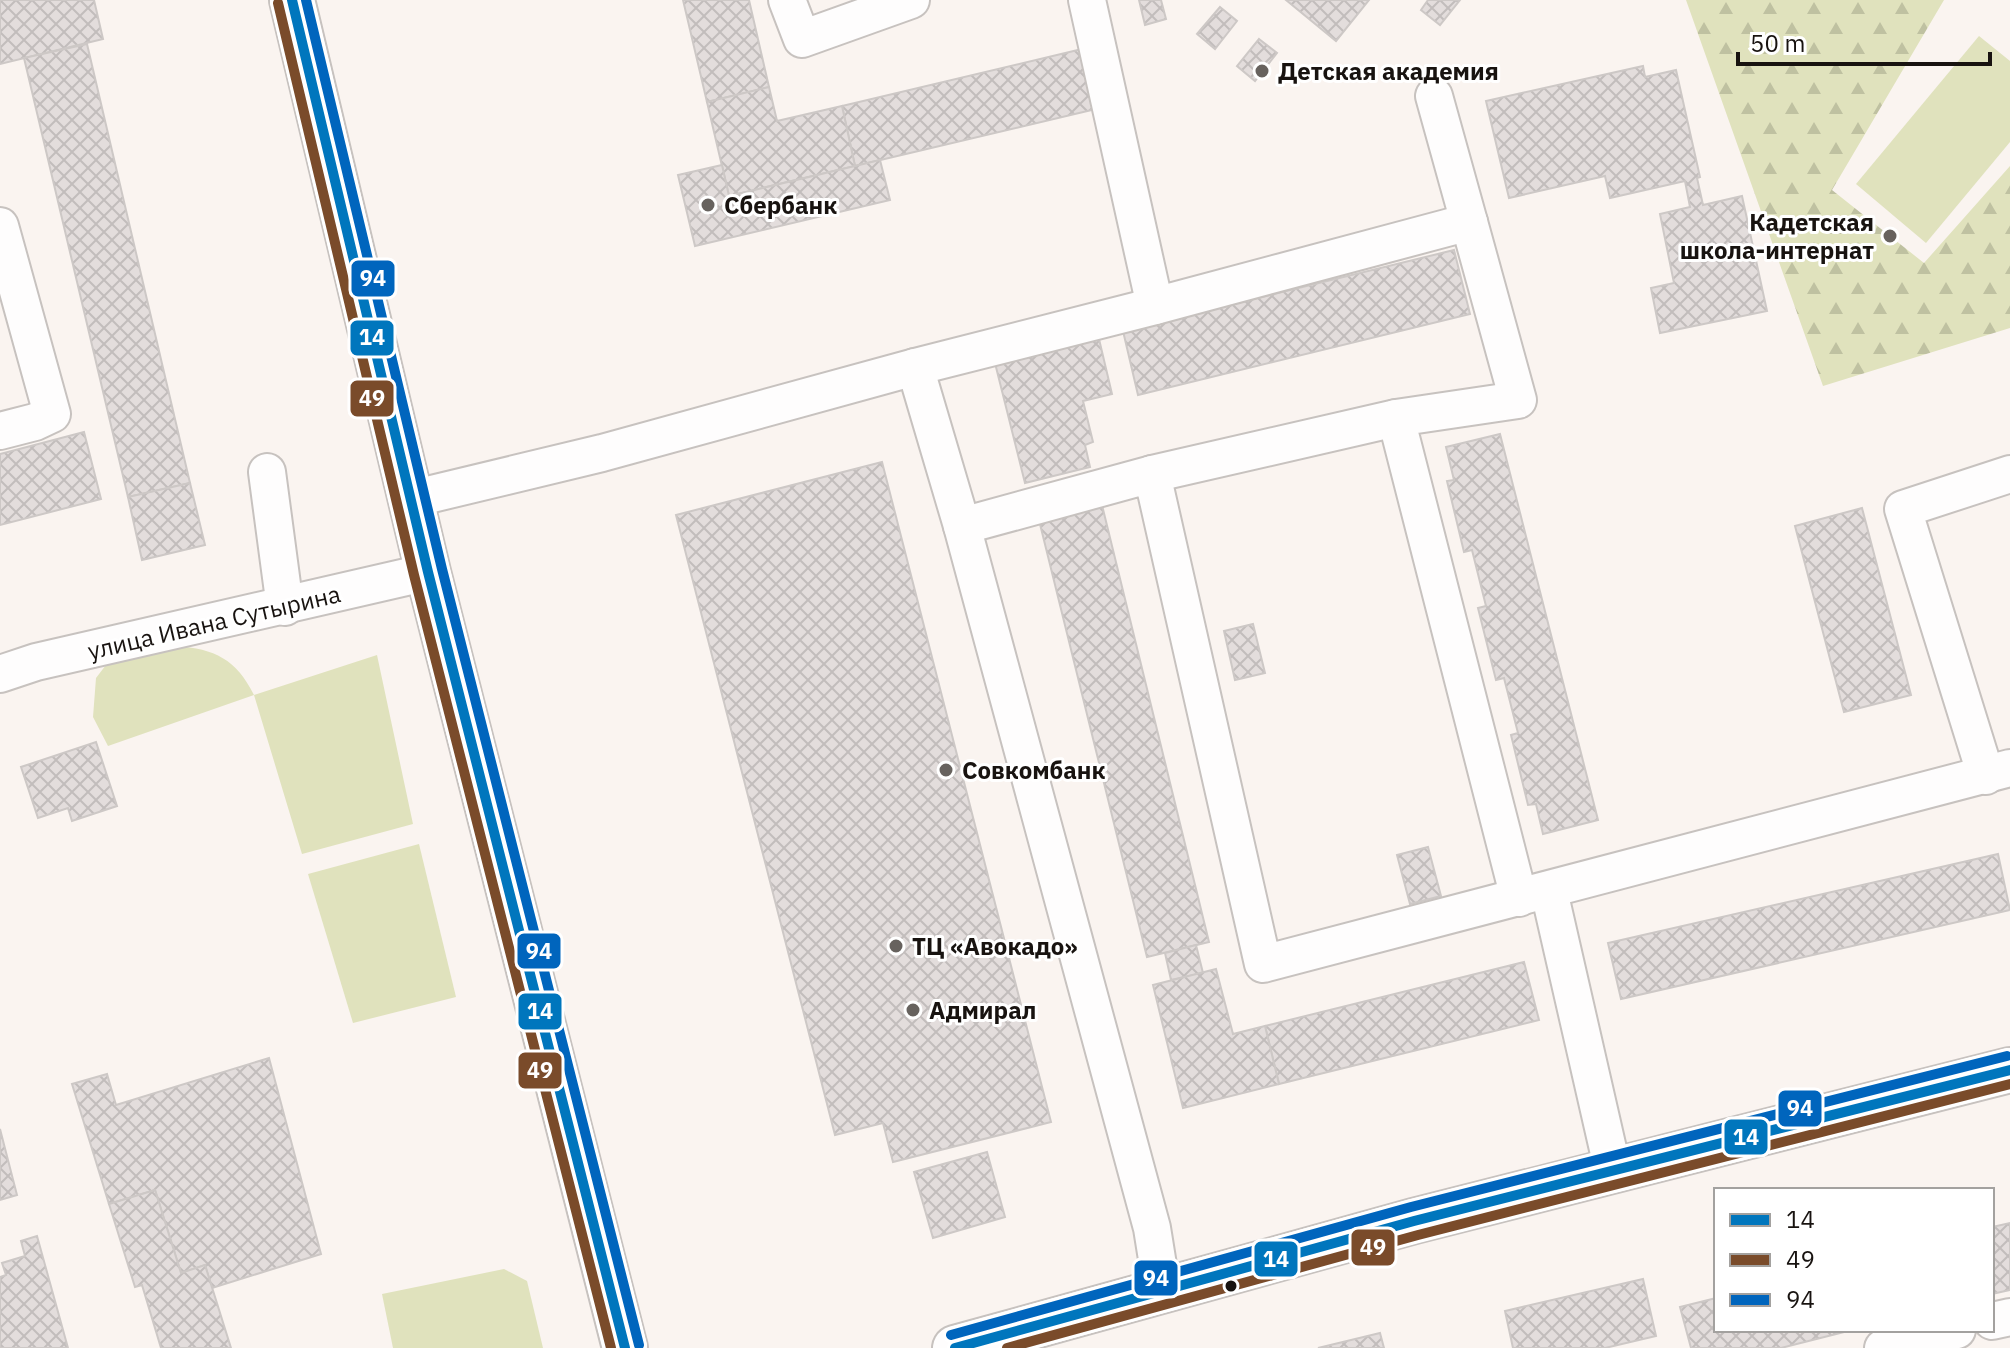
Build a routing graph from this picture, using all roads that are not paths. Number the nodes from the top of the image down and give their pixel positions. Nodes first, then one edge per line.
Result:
1 (292, 0) edge
2 (787, 0) edge
3 (911, 0) edge
4 (1087, 0) edge
5 (1434, 96) dead end
6 (1469, 222) junction
7 (0, 226) edge
8 (1155, 306) junction
9 (915, 367) junction
10 (1396, 418) junction
11 (0, 431) edge
12 (267, 472) dead end
13 (1152, 474) junction
14 (2010, 474) edge
15 (411, 499) junction
16 (962, 526) junction
17 (428, 572) junction
18 (285, 607) junction
19 (0, 674) edge
20 (1998, 772) edge
21 (1534, 894) junction
22 (2010, 1070) edge
23 (1613, 1171) junction
24 (1162, 1290) junction
25 (1949, 1332) edge
26 (1042, 1336) edge
27 (625, 1348) edge
28 (955, 1348) edge
29 (1883, 1348) edge

1 - 15 main road
2 - 3 street
4 - 8 street
5 - 6 street
6 - 8 street
6 - 10 street
7 - 11 street
8 - 9 street
9 - 15 street
9 - 16 street
10 - 13 street
10 - 21 street
12 - 18 street
13 - 16 street
13 - 21 street
14 - 20 street
15 - 17 main road
16 - 24 street
17 - 18 street, улица Ивана Сутырина
17 - 27 main road
18 - 19 street, улица Ивана Сутырина
20 - 21 street
21 - 23 street
22 - 23 main road
23 - 24 main road
24 - 26 main road
25 - 29 street
26 - 28 main road

